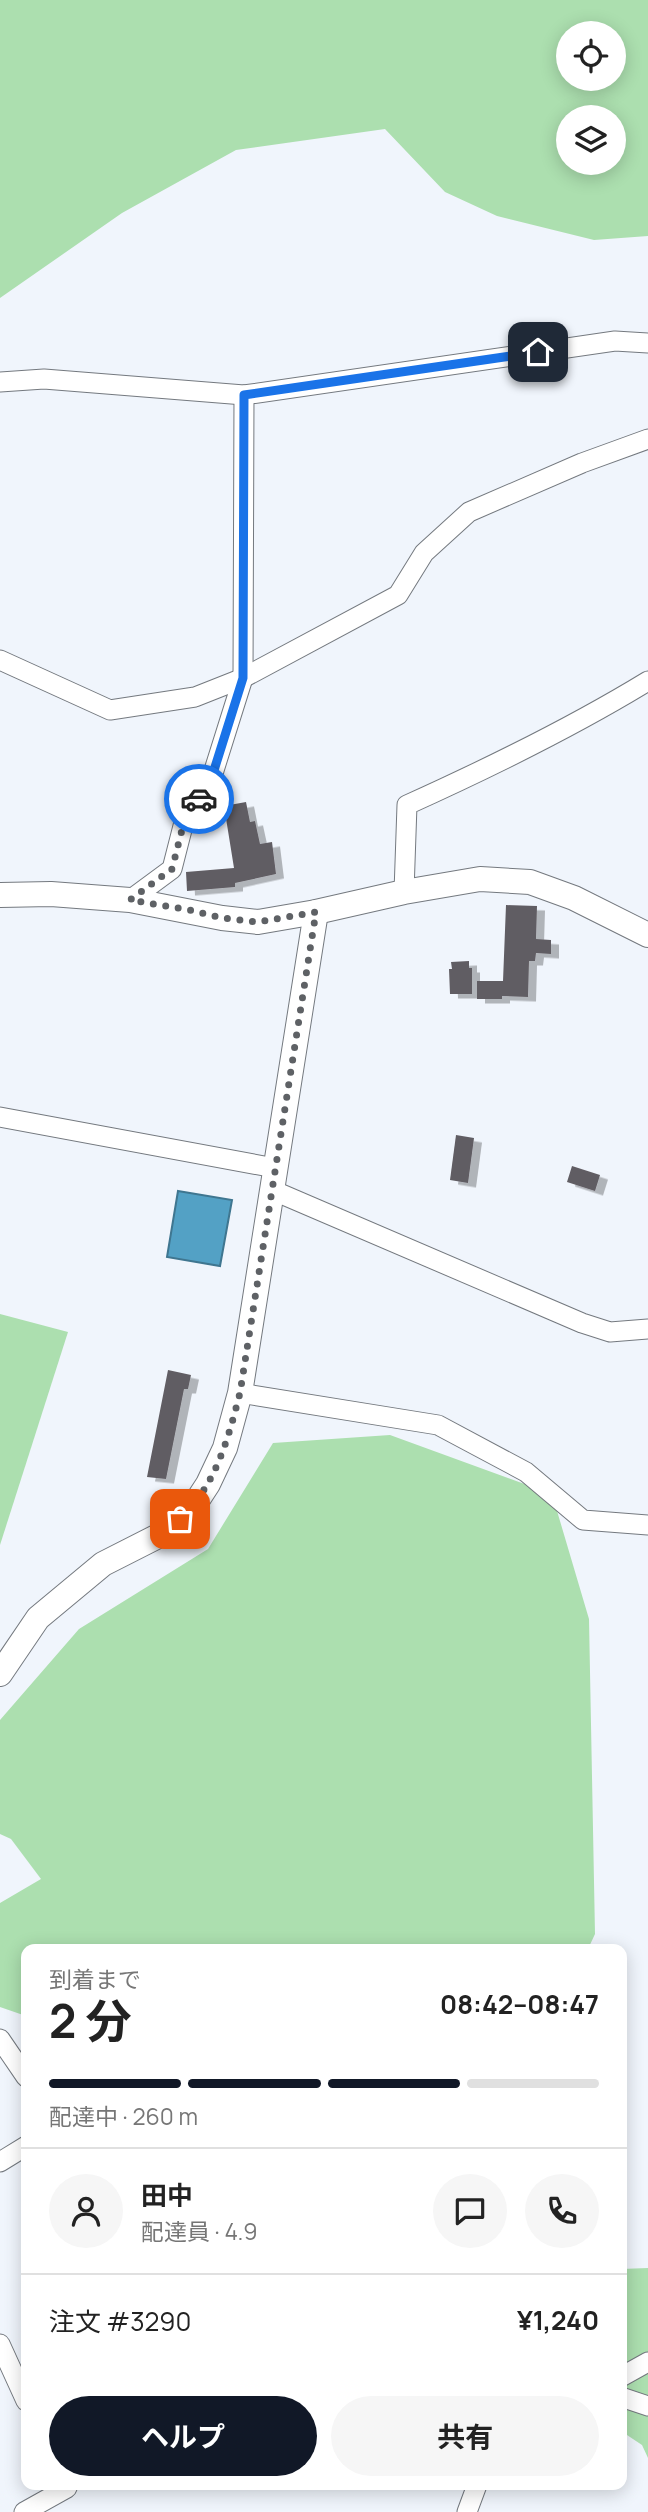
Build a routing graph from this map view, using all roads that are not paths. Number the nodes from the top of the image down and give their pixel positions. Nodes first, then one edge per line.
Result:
1 (648, 343) edge
2 (0, 382) edge
3 (244, 395) junction
4 (648, 439) edge
5 (0, 660) edge
6 (243, 678) junction
7 (648, 681) edge
8 (404, 892) junction
9 (0, 895) edge
10 (130, 900) junction
11 (316, 912) junction
12 (648, 935) edge
13 (0, 1116) edge
14 (274, 1179) junction
15 (648, 1329) edge
16 (240, 1393) junction
17 (648, 1525) edge
18 (0, 1674) edge
19 (0, 2039) edge
20 (21, 2070) edge
21 (21, 2149) edge
22 (0, 2162) edge
23 (0, 2344) edge
24 (648, 2362) edge
25 (627, 2374) edge
26 (21, 2390) edge
27 (627, 2398) edge
28 (648, 2406) edge
29 (63, 2490) edge
30 (475, 2490) edge
31 (24, 2512) edge
32 (467, 2512) edge

1 - 3 street
2 - 3 street
3 - 6 street
4 - 6 street
5 - 6 street
6 - 10 street
7 - 8 street
8 - 11 street
8 - 12 street
9 - 10 street
10 - 11 street
11 - 14 street
13 - 14 street
14 - 15 street
14 - 16 street
16 - 17 street
16 - 18 street
19 - 20 street
21 - 22 street
23 - 26 street
24 - 25 street
27 - 28 street
29 - 31 street
30 - 32 street

